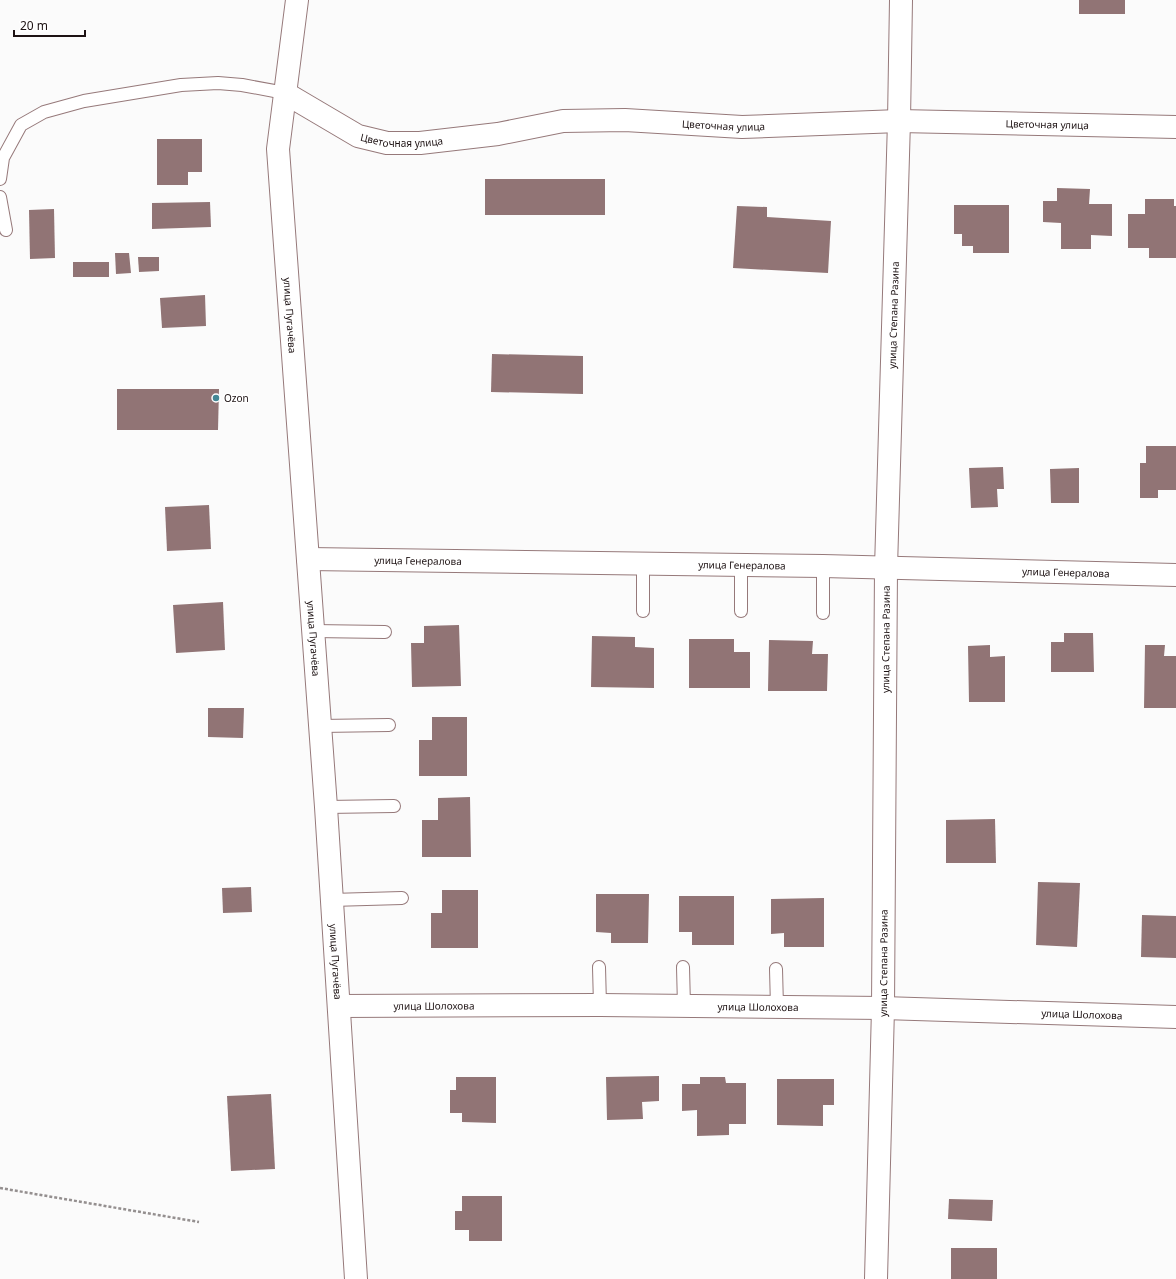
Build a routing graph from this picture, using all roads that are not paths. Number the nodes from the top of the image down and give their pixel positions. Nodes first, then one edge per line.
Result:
1 (297, 0) edge
2 (901, 0) edge
3 (285, 93) junction
4 (899, 121) junction
5 (1176, 127) edge
6 (0, 179) edge
7 (0, 197) edge
8 (6, 230) dead end
9 (308, 559) junction
10 (643, 564) junction
11 (741, 565) junction
12 (823, 566) junction
13 (886, 568) junction
14 (1176, 575) edge
15 (643, 611) dead end
16 (741, 611) dead end
17 (823, 613) dead end
18 (313, 631) junction
19 (385, 632) dead end
20 (389, 725) dead end
21 (320, 726) junction
22 (394, 806) dead end
23 (326, 807) junction
24 (402, 898) dead end
25 (331, 900) junction
26 (599, 967) dead end
27 (683, 967) dead end
28 (776, 969) dead end
29 (600, 1005) junction
30 (339, 1006) junction
31 (684, 1006) junction
32 (777, 1007) junction
33 (883, 1008) junction
34 (1176, 1017) edge
35 (356, 1279) edge
36 (876, 1279) edge

1 - 3 street, улица Пугачёва
2 - 4 street, улица Степана Разина
3 - 4 street, Цветочная улица
3 - 6 lane
3 - 9 street, улица Пугачёва
4 - 5 street, Цветочная улица
4 - 13 street, улица Степана Разина
7 - 8 lane
9 - 10 street, улица Генералова
9 - 18 street, улица Пугачёва
10 - 11 street, улица Генералова
10 - 15 lane
11 - 12 street, улица Генералова
11 - 16 lane
12 - 13 street, улица Генералова
12 - 17 lane
13 - 14 street, улица Генералова
13 - 33 street, улица Степана Разина
18 - 19 lane
18 - 21 street, улица Пугачёва
20 - 21 lane
21 - 23 street, улица Пугачёва
22 - 23 lane
23 - 25 street, улица Пугачёва
24 - 25 lane
25 - 30 street, улица Пугачёва
26 - 29 lane
27 - 31 lane
28 - 32 lane
29 - 30 street, улица Шолохова
29 - 31 street, улица Шолохова
30 - 35 street, улица Пугачёва
31 - 32 street, улица Шолохова
32 - 33 street, улица Шолохова
33 - 34 street, улица Шолохова
33 - 36 street, улица Степана Разина

